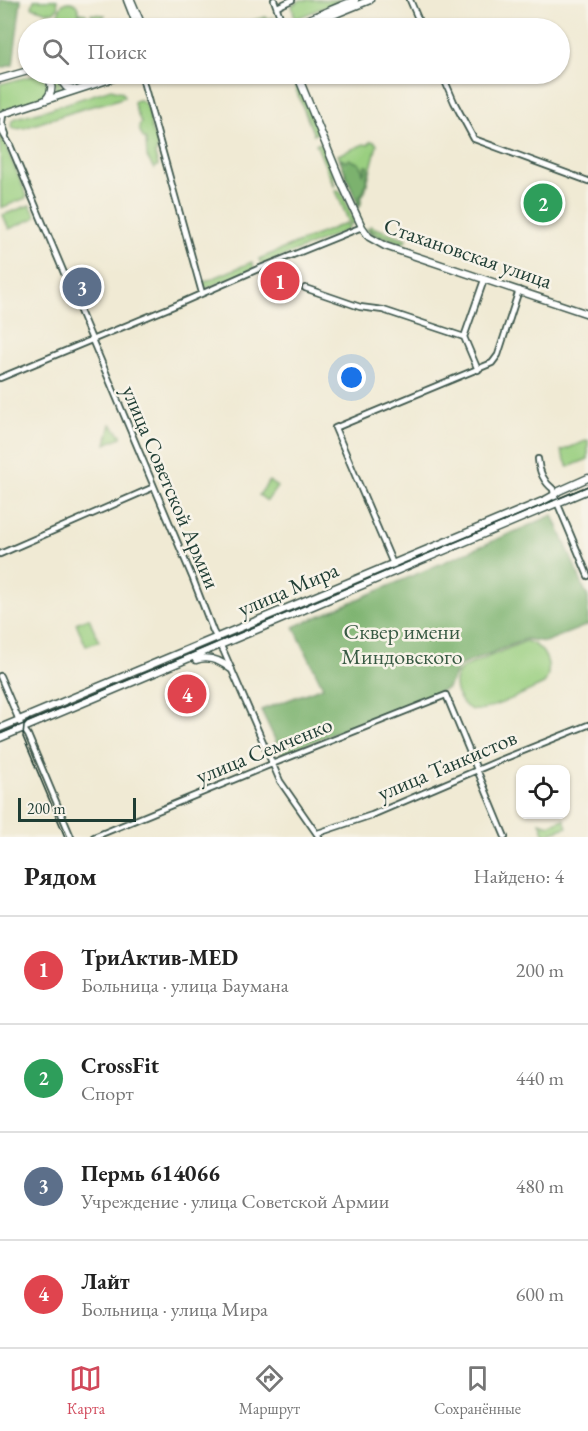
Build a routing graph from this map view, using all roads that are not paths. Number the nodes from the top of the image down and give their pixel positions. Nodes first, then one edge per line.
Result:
1 (132, 0) edge
2 (274, 0) edge
3 (292, 0) edge
4 (355, 0) edge
5 (370, 0) edge
6 (410, 0) edge
7 (277, 7) junction
8 (136, 18) edge
9 (139, 18) edge
10 (281, 18) edge
11 (310, 18) edge
12 (326, 18) edge
13 (418, 18) edge
14 (18, 74) edge
15 (0, 79) edge
16 (51, 84) edge
17 (64, 84) edge
18 (95, 84) edge
19 (144, 84) edge
20 (301, 84) edge
21 (446, 84) edge
22 (77, 90) junction
23 (45, 100) junction
24 (1, 114) edge
25 (0, 128) edge
26 (9, 142) junction
27 (588, 181) edge
28 (362, 228) junction
29 (484, 280) junction
30 (305, 288) dead end
31 (519, 291) junction
32 (202, 293) junction
33 (588, 314) edge
34 (464, 337) junction
35 (92, 340) junction
36 (478, 370) junction
37 (0, 378) edge
38 (538, 459) dead end
39 (588, 478) edge
40 (154, 488) junction
41 (588, 490) edge
42 (554, 495) junction
43 (557, 503) junction
44 (0, 555) edge
45 (393, 564) junction
46 (396, 571) junction
47 (588, 576) edge
48 (216, 638) junction
49 (221, 645) junction
50 (178, 663) junction
51 (231, 669) junction
52 (0, 676) edge
53 (19, 720) junction
54 (588, 725) edge
55 (0, 728) edge
56 (23, 728) junction
57 (0, 738) edge
58 (272, 764) junction
59 (477, 770) junction
60 (319, 836) edge
61 (71, 837) edge
62 (94, 837) edge
63 (505, 837) edge

1 - 8 main road
1 - 9 main road
2 - 7 street
3 - 7 street
4 - 11 main road
5 - 12 main road
6 - 13 street
7 - 10 street
14 - 15 main road
16 - 23 main road
17 - 22 main road
18 - 22 main road
19 - 32 street
20 - 28 main road, Стахановская улица
21 - 27 street
22 - 23 main road
23 - 24 main road
24 - 26 street, улица Советской Армии
25 - 26 street, улица Советской Армии
26 - 35 street, улица Советской Армии
28 - 29 main road, Стахановская улица
28 - 32 street
29 - 31 main road, Стахановская улица
29 - 34 street
30 - 34 street
31 - 33 main road, Стахановская улица
31 - 36 street
32 - 35 street
34 - 36 street
35 - 37 street
35 - 40 street, улица Советской Армии
36 - 45 street
38 - 42 street
39 - 42 main road, улица Мира
40 - 44 street
40 - 48 street, улица Советской Армии
41 - 43 main road, улица Мира
42 - 43 street
42 - 45 main road, улица Мира
43 - 46 main road, улица Мира
43 - 47 street
45 - 46 street
45 - 48 main road, улица Мира
46 - 49 main road, улица Мира
48 - 49 street, улица Советской Армии
48 - 53 main road, улица Мира
49 - 50 main road, улица Мира
49 - 51 street, улица Советской Армии
50 - 51 main road
50 - 56 main road, улица Мира
51 - 58 street, улица Советской Армии
52 - 53 street
53 - 55 main road, улица Мира
53 - 56 street
54 - 59 street, улица Танкистов
56 - 57 main road, улица Мира
56 - 61 street
58 - 59 street, улица Семченко
58 - 60 street, улица Советской Армии
58 - 62 street, улица Семченко
59 - 60 street, улица Танкистов
59 - 63 street

